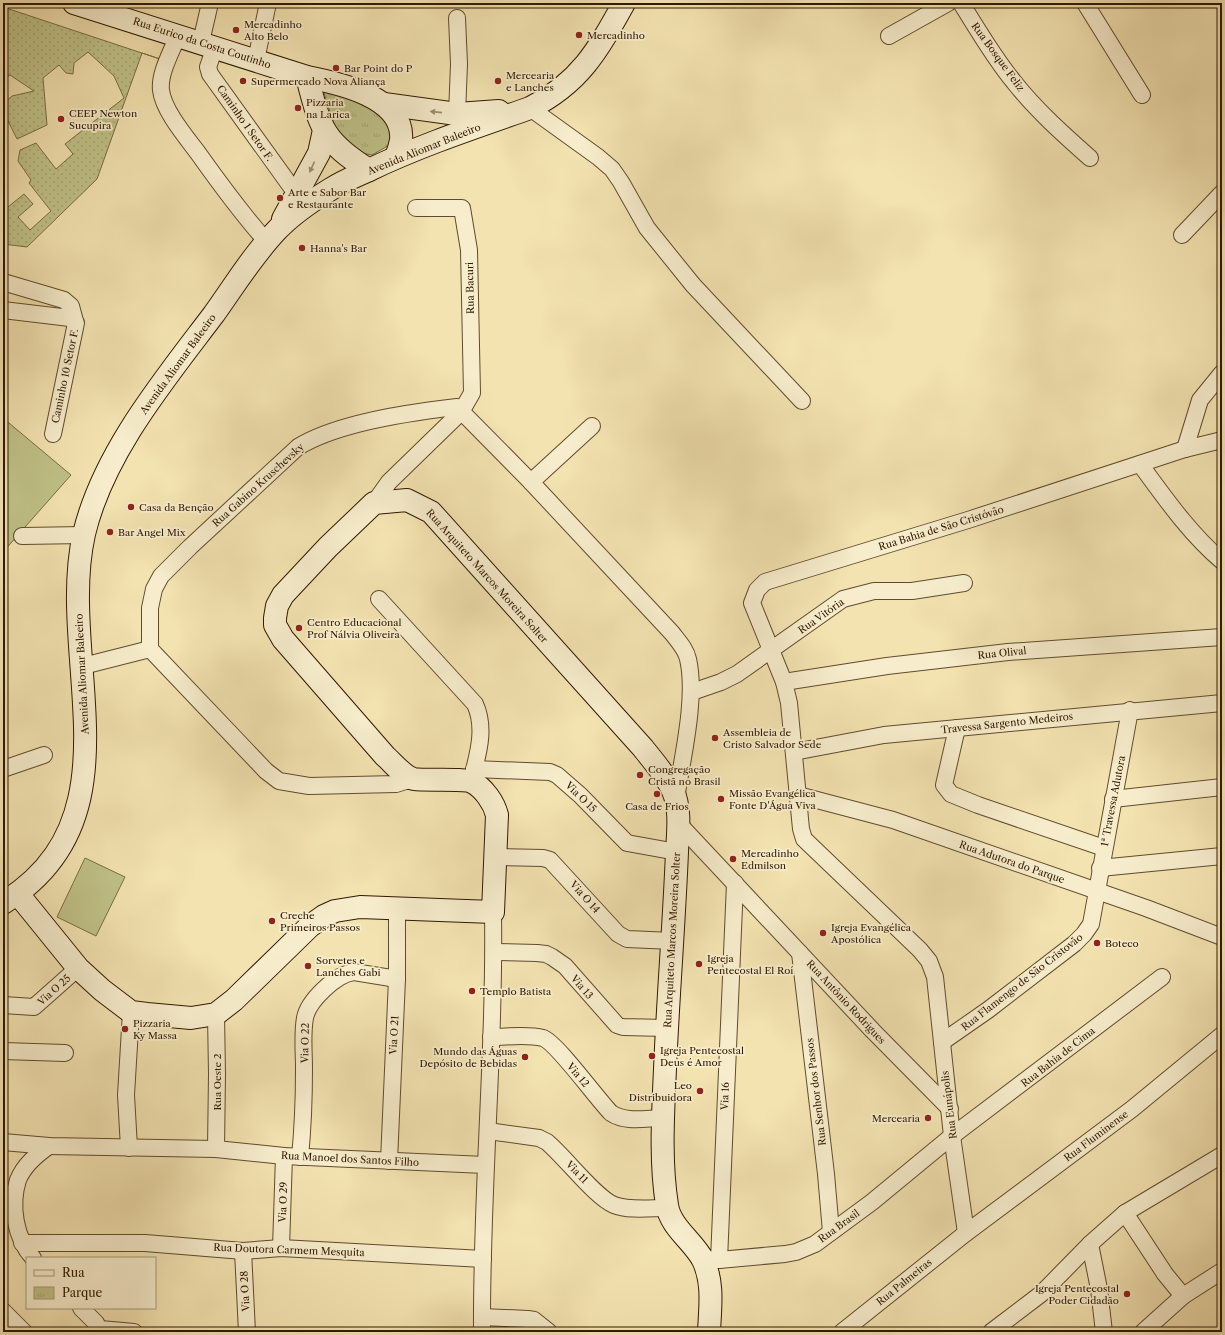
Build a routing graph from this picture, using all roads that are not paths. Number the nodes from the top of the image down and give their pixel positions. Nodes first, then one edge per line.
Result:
1 (74, 3) edge
2 (210, 3) edge
3 (268, 3) edge
4 (624, 3) edge
5 (948, 3) edge
6 (961, 3) edge
7 (1085, 3) edge
8 (456, 18) dead end
9 (178, 35) junction
10 (889, 36) dead end
11 (208, 45) junction
12 (256, 60) junction
13 (308, 77) junction
14 (1142, 95) dead end
15 (384, 104) junction
16 (530, 108) junction
17 (457, 114) junction
18 (324, 130) junction
19 (396, 157) junction
20 (1090, 158) dead end
21 (369, 170) junction
22 (1222, 193) edge
23 (297, 195) junction
24 (416, 208) dead end
25 (273, 235) junction
26 (1182, 235) dead end
27 (3, 282) edge
28 (3, 310) edge
29 (75, 321) junction
30 (1222, 373) edge
31 (802, 401) dead end
32 (461, 412) junction
33 (592, 426) dead end
34 (53, 434) dead end
35 (1222, 440) edge
36 (1184, 449) junction
37 (1140, 464) junction
38 (531, 482) junction
39 (374, 503) junction
40 (84, 535) junction
41 (22, 536) dead end
42 (1222, 561) edge
43 (964, 583) dead end
44 (379, 599) dead end
45 (1222, 637) edge
46 (150, 649) junction
47 (771, 652) junction
48 (83, 666) junction
49 (784, 682) junction
50 (692, 692) junction
51 (1222, 702) edge
52 (1130, 710) junction
53 (957, 728) junction
54 (794, 752) junction
55 (44, 755) dead end
56 (3, 769) edge
57 (473, 775) junction
58 (412, 779) junction
59 (1222, 787) edge
60 (798, 795) junction
61 (676, 799) junction
62 (1113, 799) junction
63 (678, 823) junction
64 (1104, 848) junction
65 (677, 852) junction
66 (1222, 856) edge
67 (496, 858) junction
68 (1100, 868) junction
69 (734, 883) junction
70 (1097, 891) junction
71 (10, 898) edge
72 (397, 908) junction
73 (494, 912) junction
74 (1222, 937) edge
75 (673, 941) junction
76 (494, 952) junction
77 (800, 953) junction
78 (78, 968) junction
79 (1162, 977) dead end
80 (397, 979) junction
81 (3, 1005) edge
82 (131, 1012) junction
83 (216, 1014) junction
84 (666, 1028) junction
85 (1222, 1035) edge
86 (491, 1037) junction
87 (942, 1042) junction
88 (3, 1051) edge
89 (65, 1052) dead end
90 (950, 1109) junction
91 (663, 1118) junction
92 (488, 1131) junction
93 (952, 1136) junction
94 (3, 1142) edge
95 (49, 1146) junction
96 (129, 1148) junction
97 (216, 1149) junction
98 (1222, 1155) edge
99 (284, 1156) junction
100 (300, 1156) junction
101 (389, 1160) junction
102 (485, 1165) junction
103 (667, 1208) junction
104 (1126, 1213) junction
105 (10, 1227) edge
106 (831, 1232) junction
107 (966, 1233) junction
108 (22, 1243) junction
109 (1090, 1244) junction
110 (281, 1248) junction
111 (243, 1251) junction
112 (32, 1257) edge
113 (483, 1259) junction
114 (711, 1260) junction
115 (1222, 1271) edge
116 (1183, 1296) junction
117 (83, 1309) edge
118 (3, 1311) edge
119 (482, 1325) edge
120 (100, 1331) edge
121 (24, 1332) edge
122 (134, 1332) edge
123 (247, 1332) edge
124 (549, 1332) edge
125 (708, 1332) edge
126 (842, 1332) edge
127 (991, 1332) edge
128 (1104, 1332) edge
129 (1143, 1332) edge

1 - 9 street, Rua Eurico da Costa Coutinho
2 - 11 street, Caminho 1 Setor F.
3 - 12 street
4 - 16 street, Avenida Aliomar Baleeiro
5 - 10 street
6 - 20 street, Rua Bosque Feliz
7 - 14 street
8 - 17 street
9 - 11 street, Rua Eurico da Costa Coutinho
9 - 25 street
11 - 12 street, Rua Eurico da Costa Coutinho
11 - 23 street, Caminho 1 Setor F.
12 - 13 street, Rua Eurico da Costa Coutinho
13 - 15 street, Rua Eurico da Costa Coutinho
13 - 18 street
17 -> 15 street
15 - 19 street, Rua Eurico da Costa Coutinho
16 - 17 street
16 - 19 street, Avenida Aliomar Baleeiro
16 - 31 street
18 - 21 street
18 -> 23 street
19 - 21 street, Avenida Aliomar Baleeiro
21 - 25 street, Avenida Aliomar Baleeiro
22 - 26 street
23 - 25 street
24 - 32 street, Rua Bacuri
25 - 40 street, Avenida Aliomar Baleeiro
27 - 29 street
28 - 29 street, Caminho 10 Setor F.
29 - 34 street, Caminho 10 Setor F.
30 - 36 street
32 - 38 street, Rua Arquiteto Marcos Moreira Solter
32 - 39 street
32 - 46 street, Rua Gabino Kruschevsky
33 - 38 street
35 - 36 street, Rua Bahia de São Cristóvão
36 - 37 street, Rua Bahia de São Cristóvão
37 - 42 street
37 - 47 street, Rua Bahia de São Cristóvão
38 - 50 street, Rua Arquiteto Marcos Moreira Solter
39 - 58 street
39 - 61 street, Rua Arquiteto Marcos Moreira Solter
40 - 41 street
40 - 48 street, Avenida Aliomar Baleeiro
43 - 47 street, Rua Vitória
44 - 57 street
45 - 49 street, Rua Olival
46 - 48 street
46 - 58 street
47 - 49 street
47 - 50 street, Rua Vitória
48 - 71 street, Avenida Aliomar Baleeiro
49 - 54 street
50 - 61 street, Rua Arquiteto Marcos Moreira Solter
51 - 52 street, Travessa Sargento Medeiros
52 - 53 street, Travessa Sargento Medeiros
52 - 62 street, 1ª Travessa Adutora
53 - 54 street, Travessa Sargento Medeiros
53 - 64 street
54 - 60 street
55 - 56 street
57 - 58 street
57 - 65 street, Via O 15
57 - 67 street
59 - 62 street
60 - 70 street, Rua Adutora do Parque
60 - 87 street, Rua Eunápolis
61 - 63 street, Rua Arquiteto Marcos Moreira Solter
62 - 64 street, 1ª Travessa Adutora
63 - 65 street, Rua Arquiteto Marcos Moreira Solter
63 - 69 street, Rua Antônio Rodrigues
64 - 68 street, 1ª Travessa Adutora
65 - 75 street, Rua Arquiteto Marcos Moreira Solter
66 - 68 street
67 - 73 street
67 - 75 street, Via O 14
68 - 70 street, 1ª Travessa Adutora
69 - 77 street, Rua Antônio Rodrigues
69 - 114 street, Via 16
70 - 74 street, Rua Adutora do Parque
70 - 87 street, Rua Flamengo de São Cristovão
71 - 78 street
72 - 73 street
72 - 80 street, Via O 21
72 - 83 street
73 - 76 street
75 - 84 street, Rua Arquiteto Marcos Moreira Solter
76 - 84 street, Via 13
76 - 86 street
77 - 90 street, Rua Antônio Rodrigues
77 - 106 street, Rua Senhor dos Passos
78 - 81 street, Via O 25
78 - 82 street
79 - 93 street, Rua Bahia de Cima
80 - 100 street, Via O 22
80 - 101 street, Via O 21
82 - 83 street
82 - 96 street
83 - 97 street, Rua Oeste 2
84 - 91 street, Rua Arquiteto Marcos Moreira Solter
85 - 107 street, Rua Fluminense
86 - 91 street, Via 12
86 - 92 street
87 - 90 street, Rua Eunápolis
88 - 89 street
90 - 93 street, Rua Eunápolis
91 - 103 street, Rua Arquiteto Marcos Moreira Solter
92 - 102 street
92 - 103 street, Via 11
93 - 106 street, Rua Brasil
93 - 107 street, Rua Eunápolis
94 - 95 street, Rua Manoel dos Santos Filho
95 - 96 street, Rua Manoel dos Santos Filho
95 - 105 street
96 - 97 street, Rua Manoel dos Santos Filho
97 - 99 street, Rua Manoel dos Santos Filho
98 - 104 street
99 - 100 street, Rua Manoel dos Santos Filho
99 - 110 street, Via O 29
100 - 101 street, Rua Manoel dos Santos Filho
101 - 102 street, Rua Manoel dos Santos Filho
102 - 113 street
103 - 114 street, Rua Arquiteto Marcos Moreira Solter
104 - 109 street
104 - 116 street
105 - 108 street
106 - 114 street, Rua Brasil
107 - 126 street, Rua Palmeiras
108 - 111 street, Rua Doutora Carmem Mesquita
108 - 112 street
109 - 127 street
109 - 128 street
110 - 111 street, Rua Doutora Carmem Mesquita
110 - 113 street, Rua Doutora Carmem Mesquita
111 - 123 street, Via O 28
113 - 119 street
114 - 125 street, Rua Arquiteto Marcos Moreira Solter
115 - 116 street
116 - 129 street
117 - 120 street
118 - 121 street
119 - 124 street
120 - 122 street

